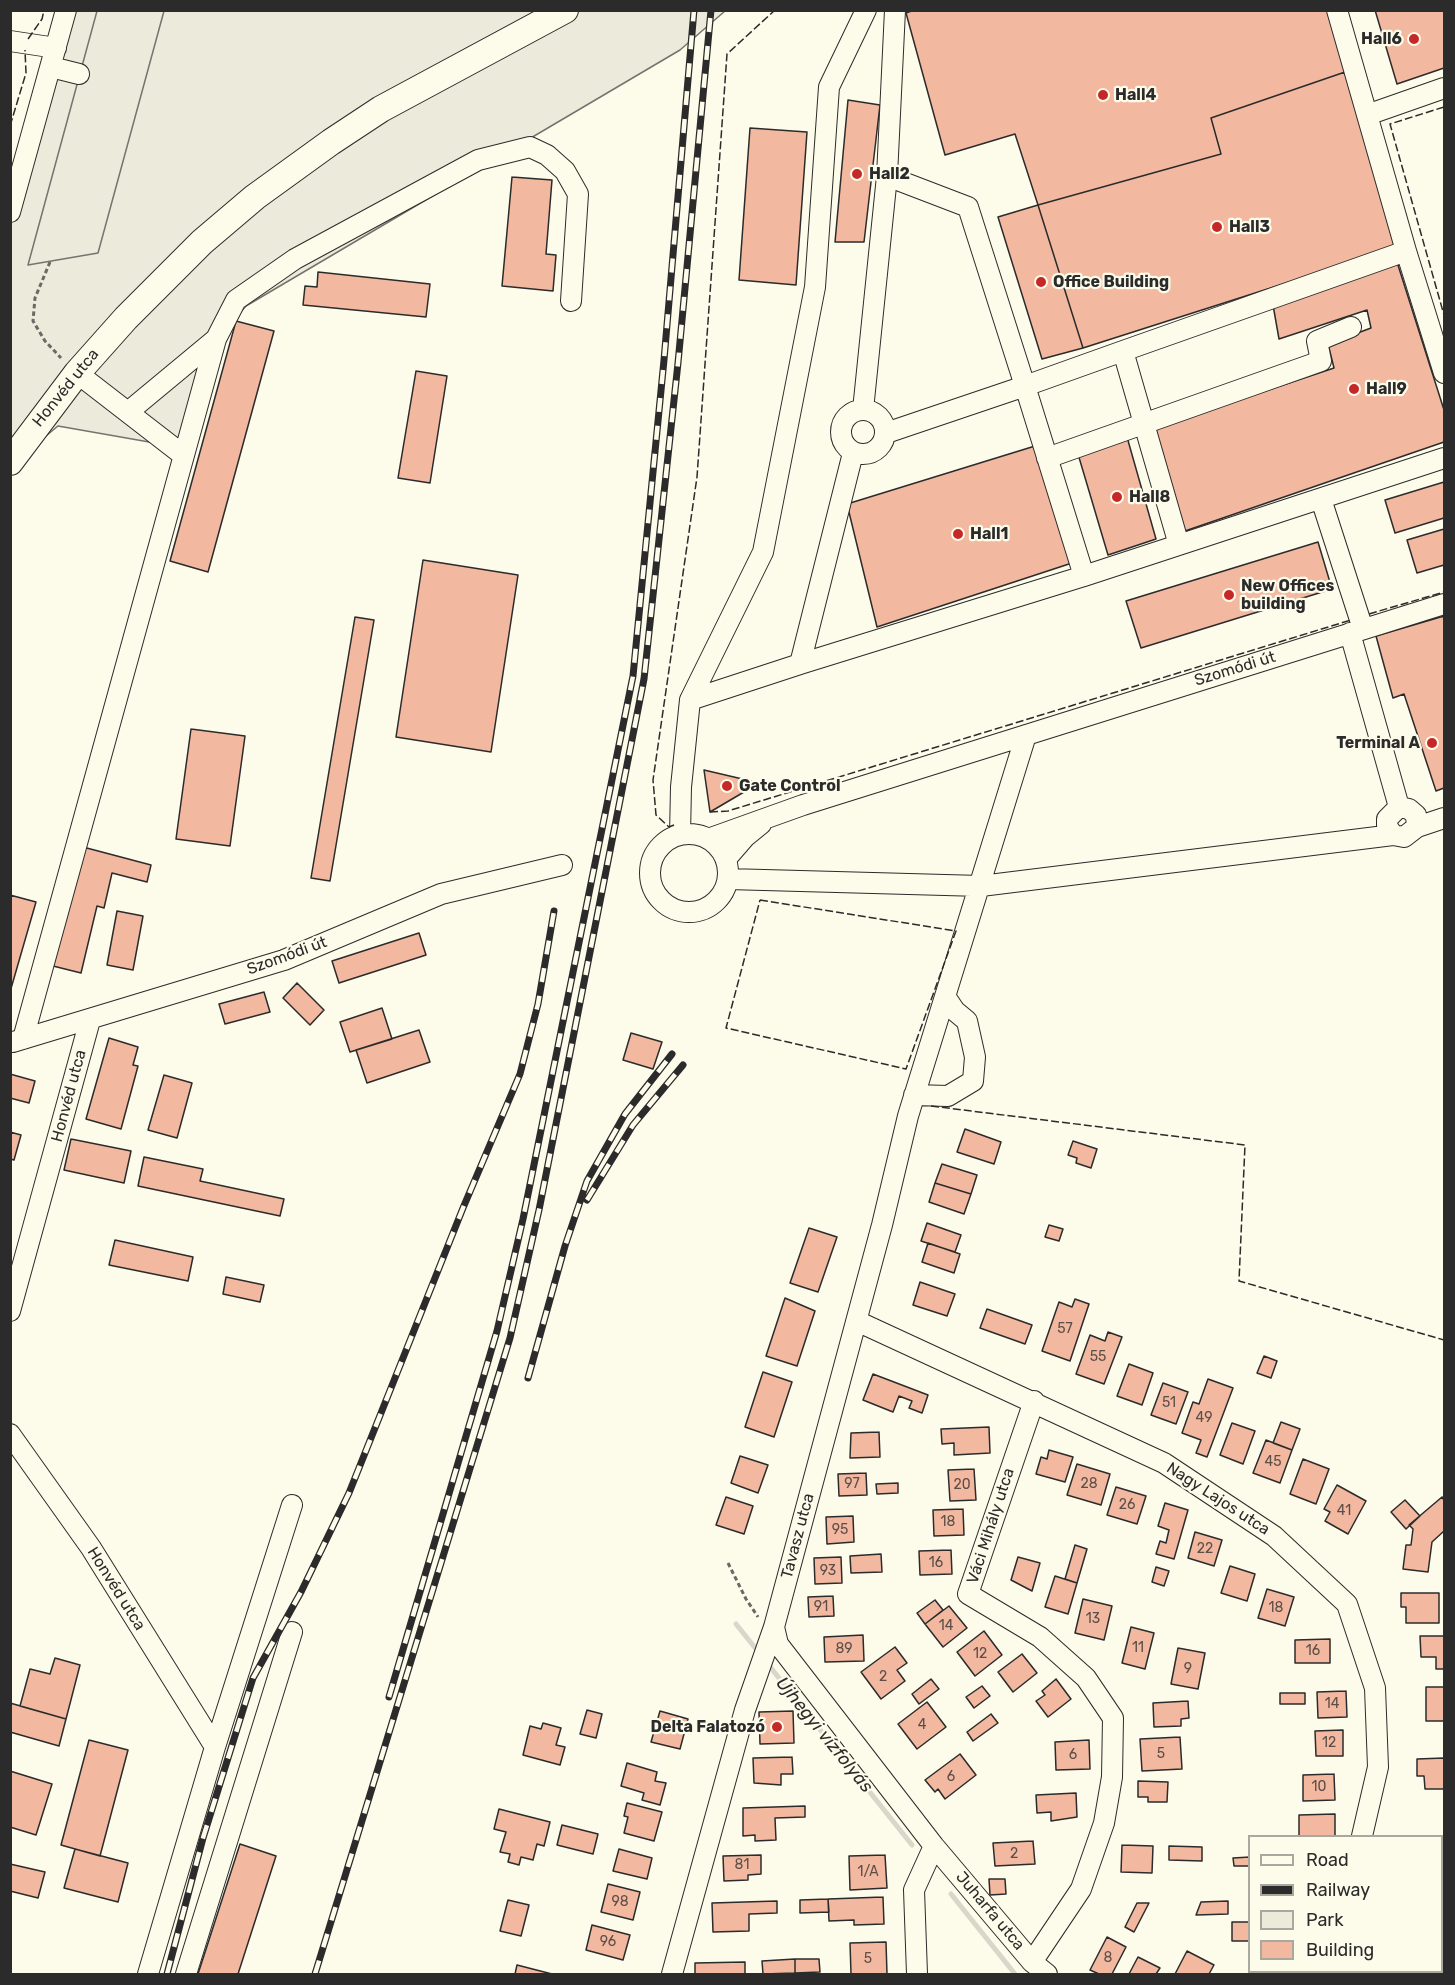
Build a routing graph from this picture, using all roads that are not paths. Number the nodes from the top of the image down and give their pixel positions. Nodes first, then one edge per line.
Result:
1 (66, 10) edge
2 (565, 10) edge
3 (866, 10) edge
4 (895, 10) edge
5 (1337, 10) edge
6 (10, 41) edge
7 (56, 48) junction
8 (51, 67) junction
9 (80, 74) dead end
10 (1444, 88) edge
11 (1367, 116) junction
12 (887, 176) junction
13 (10, 212) edge
14 (1406, 251) junction
15 (571, 301) dead end
16 (1351, 327) dead end
17 (216, 339) junction
18 (1123, 351) junction
19 (77, 373) junction
20 (1444, 373) edge
21 (1026, 386) junction
22 (863, 410) junction
23 (128, 412) junction
24 (1144, 423) junction
25 (886, 433) junction
26 (853, 453) junction
27 (183, 455) junction
28 (1047, 458) junction
29 (1444, 459) edge
30 (10, 462) edge
31 (1321, 499) junction
32 (1179, 545) junction
33 (1084, 576) junction
34 (1444, 604) edge
35 (1357, 631) junction
36 (800, 664) junction
37 (690, 700) junction
38 (1026, 735) junction
39 (1399, 807) junction
40 (770, 816) junction
41 (1444, 818) edge
42 (1417, 827) junction
43 (680, 835) junction
44 (1393, 835) junction
45 (708, 839) junction
46 (726, 860) junction
47 (562, 865) dead end
48 (728, 879) junction
49 (981, 886) junction
50 (946, 1006) junction
51 (90, 1020) junction
52 (17, 1041) edge
53 (915, 1095) junction
54 (10, 1311) edge
55 (855, 1326) junction
56 (1034, 1401) junction
57 (10, 1434) edge
58 (292, 1504) dead end
59 (292, 1632) dead end
60 (770, 1638) junction
61 (215, 1748) junction
62 (1362, 1835) edge
63 (934, 1846) junction
64 (1032, 1962) junction
65 (148, 1974) edge
66 (186, 1974) edge
67 (672, 1974) edge
68 (917, 1974) edge
69 (1047, 1974) edge

1 - 7 street
2 - 19 main road, Honvéd utca
3 - 37 street
4 - 12 street
5 - 11 street
6 - 7 street
7 - 8 street
8 - 9 street
8 - 13 street
10 - 11 street
11 - 14 street
12 - 21 street
12 - 22 street
14 - 18 street
14 - 20 street
15 - 17 street
16 - 24 street
17 - 23 street
17 - 27 street
18 - 21 street
18 - 24 street
19 - 23 street
19 - 30 main road, Honvéd utca
21 - 25 street
21 - 28 street
22 - 25 street
22 - 26 street
23 - 27 street
24 - 28 street
24 - 32 street
25 - 26 street
26 - 36 street
27 - 52 street
28 - 33 street
29 - 31 street
31 - 32 street
31 - 35 street
32 - 33 street
33 - 36 street
34 - 35 street, Szomódi út
35 - 38 street, Szomódi út
35 - 39 street
36 - 37 street
37 - 43 street
38 - 40 street, Szomódi út
38 - 49 street, Tavasz utca
39 - 42 street
39 - 44 street
40 - 45 street, Szomódi út
40 - 46 street
41 - 42 street
42 - 44 street
43 - 45 street
43 - 48 street
44 - 49 street
45 - 46 street
46 - 48 street
47 - 51 street, Szomódi út
48 - 49 street
49 - 50 street, Tavasz utca
50 - 53 street, Tavasz utca
50 - 53 street
51 - 52 street, Szomódi út
51 - 54 street, Honvéd utca
53 - 55 street, Tavasz utca
55 - 56 street, Nagy Lajos utca
55 - 60 street, Tavasz utca
56 - 62 street, Nagy Lajos utca
56 - 64 street, Váci Mihály utca
57 - 61 street, Honvéd utca
58 - 61 street
59 - 66 street
60 - 63 street, Juharfa utca
60 - 67 street, Tavasz utca
61 - 65 street
63 - 64 street, Juharfa utca
63 - 68 street
64 - 69 street, Juharfa utca

